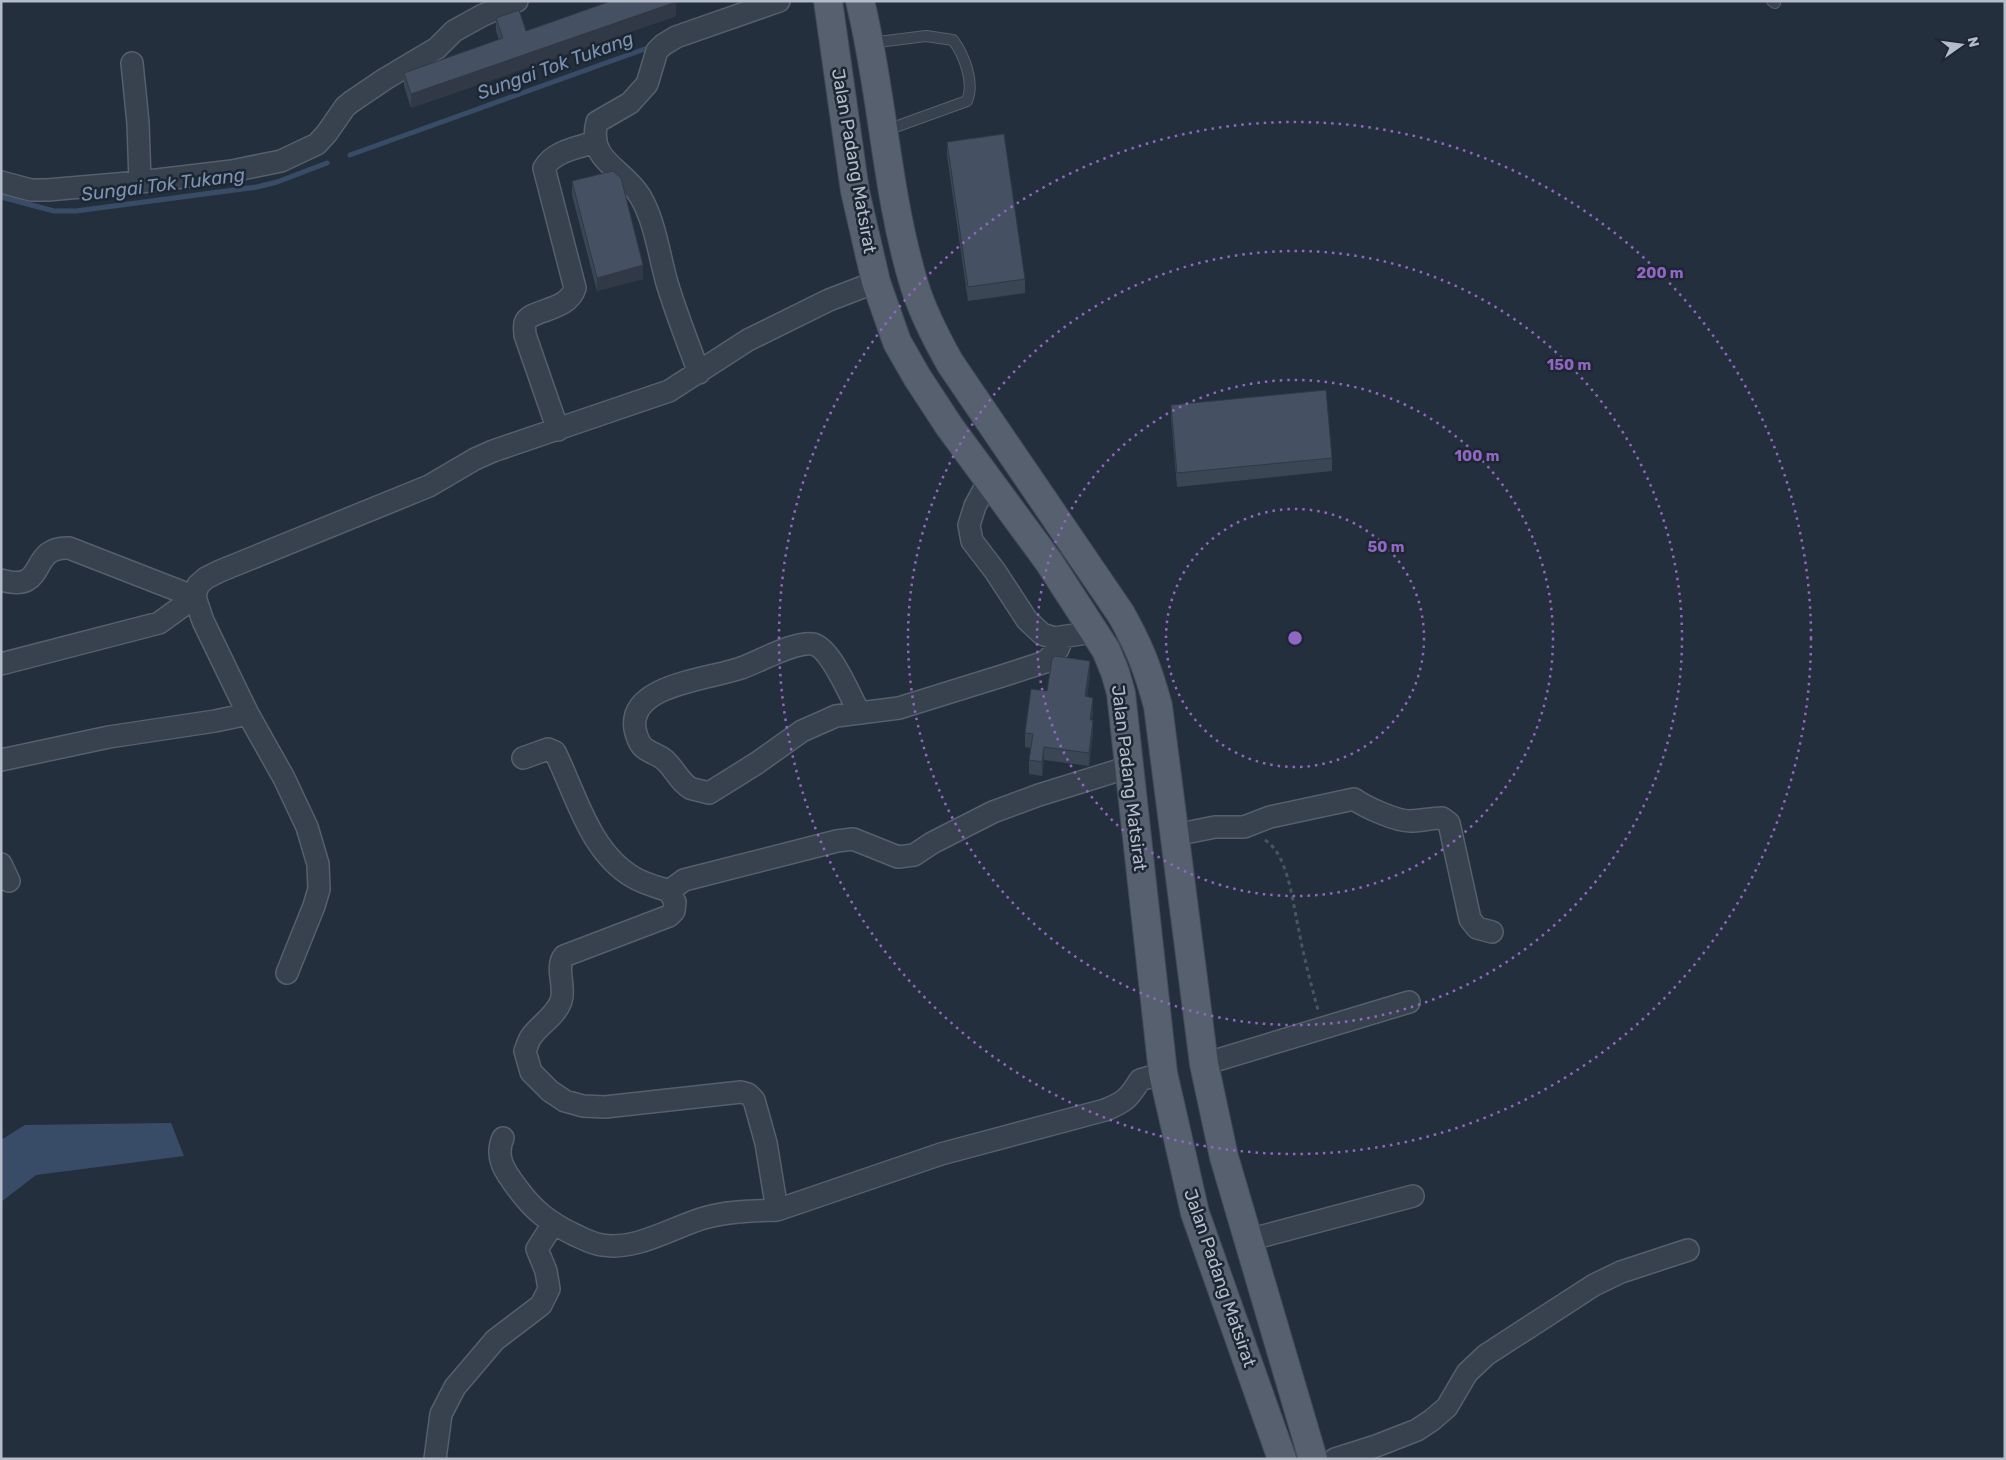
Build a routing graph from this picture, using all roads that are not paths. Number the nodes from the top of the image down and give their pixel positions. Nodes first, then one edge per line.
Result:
1 (517, 1) edge
2 (779, 1) edge
3 (828, 1) edge
4 (860, 1) edge
5 (870, 43) junction
6 (132, 62) dead end
7 (883, 131) junction
8 (595, 142) junction
9 (1, 182) edge
10 (140, 182) junction
11 (876, 282) junction
12 (699, 373) junction
13 (558, 430) junction
14 (988, 482) junction
15 (1, 580) edge
16 (195, 598) junction
17 (1094, 632) junction
18 (1063, 637) junction
19 (1, 664) edge
20 (859, 712) junction
21 (248, 714) junction
22 (523, 758) dead end
23 (1, 760) edge
24 (1129, 767) junction
25 (1175, 835) junction
26 (669, 892) junction
27 (1492, 932) dead end
28 (287, 973) dead end
29 (1409, 1002) dead end
30 (1204, 1064) junction
31 (1163, 1073) junction
32 (502, 1138) dead end
33 (1413, 1196) dead end
34 (777, 1210) junction
35 (553, 1224) junction
36 (1248, 1240) junction
37 (1688, 1250) dead end
38 (435, 1459) edge
39 (1282, 1459) edge
40 (1313, 1459) edge
41 (1335, 1459) edge

1 - 10 street
2 - 8 street
3 - 11 main road, Jalan Padang Matsirat
4 - 5 main road, Jalan Padang Matsirat
5 - 7 main road, Jalan Padang Matsirat
5 - 7 lane
6 - 10 street
7 - 25 main road, Jalan Padang Matsirat
8 - 12 street
8 - 13 street
9 - 10 street
11 - 12 street
11 - 14 main road, Jalan Padang Matsirat
12 - 13 street
13 - 16 street
14 - 17 main road, Jalan Padang Matsirat
14 - 18 street
15 - 16 street
16 - 19 street
16 - 21 street
17 - 18 street
17 - 24 main road, Jalan Padang Matsirat
18 - 20 street
20 - 20 street
21 - 23 street
21 - 28 street
22 - 26 street
24 - 26 street
24 - 31 main road, Jalan Padang Matsirat
25 - 27 street
25 - 30 main road, Jalan Padang Matsirat
26 - 34 street
29 - 30 street
30 - 31 main road
30 - 36 main road, Jalan Padang Matsirat
31 - 34 street
31 - 39 main road, Jalan Padang Matsirat
32 - 35 street
33 - 36 street
34 - 35 street
35 - 38 street
36 - 40 main road, Jalan Padang Matsirat
37 - 41 street

